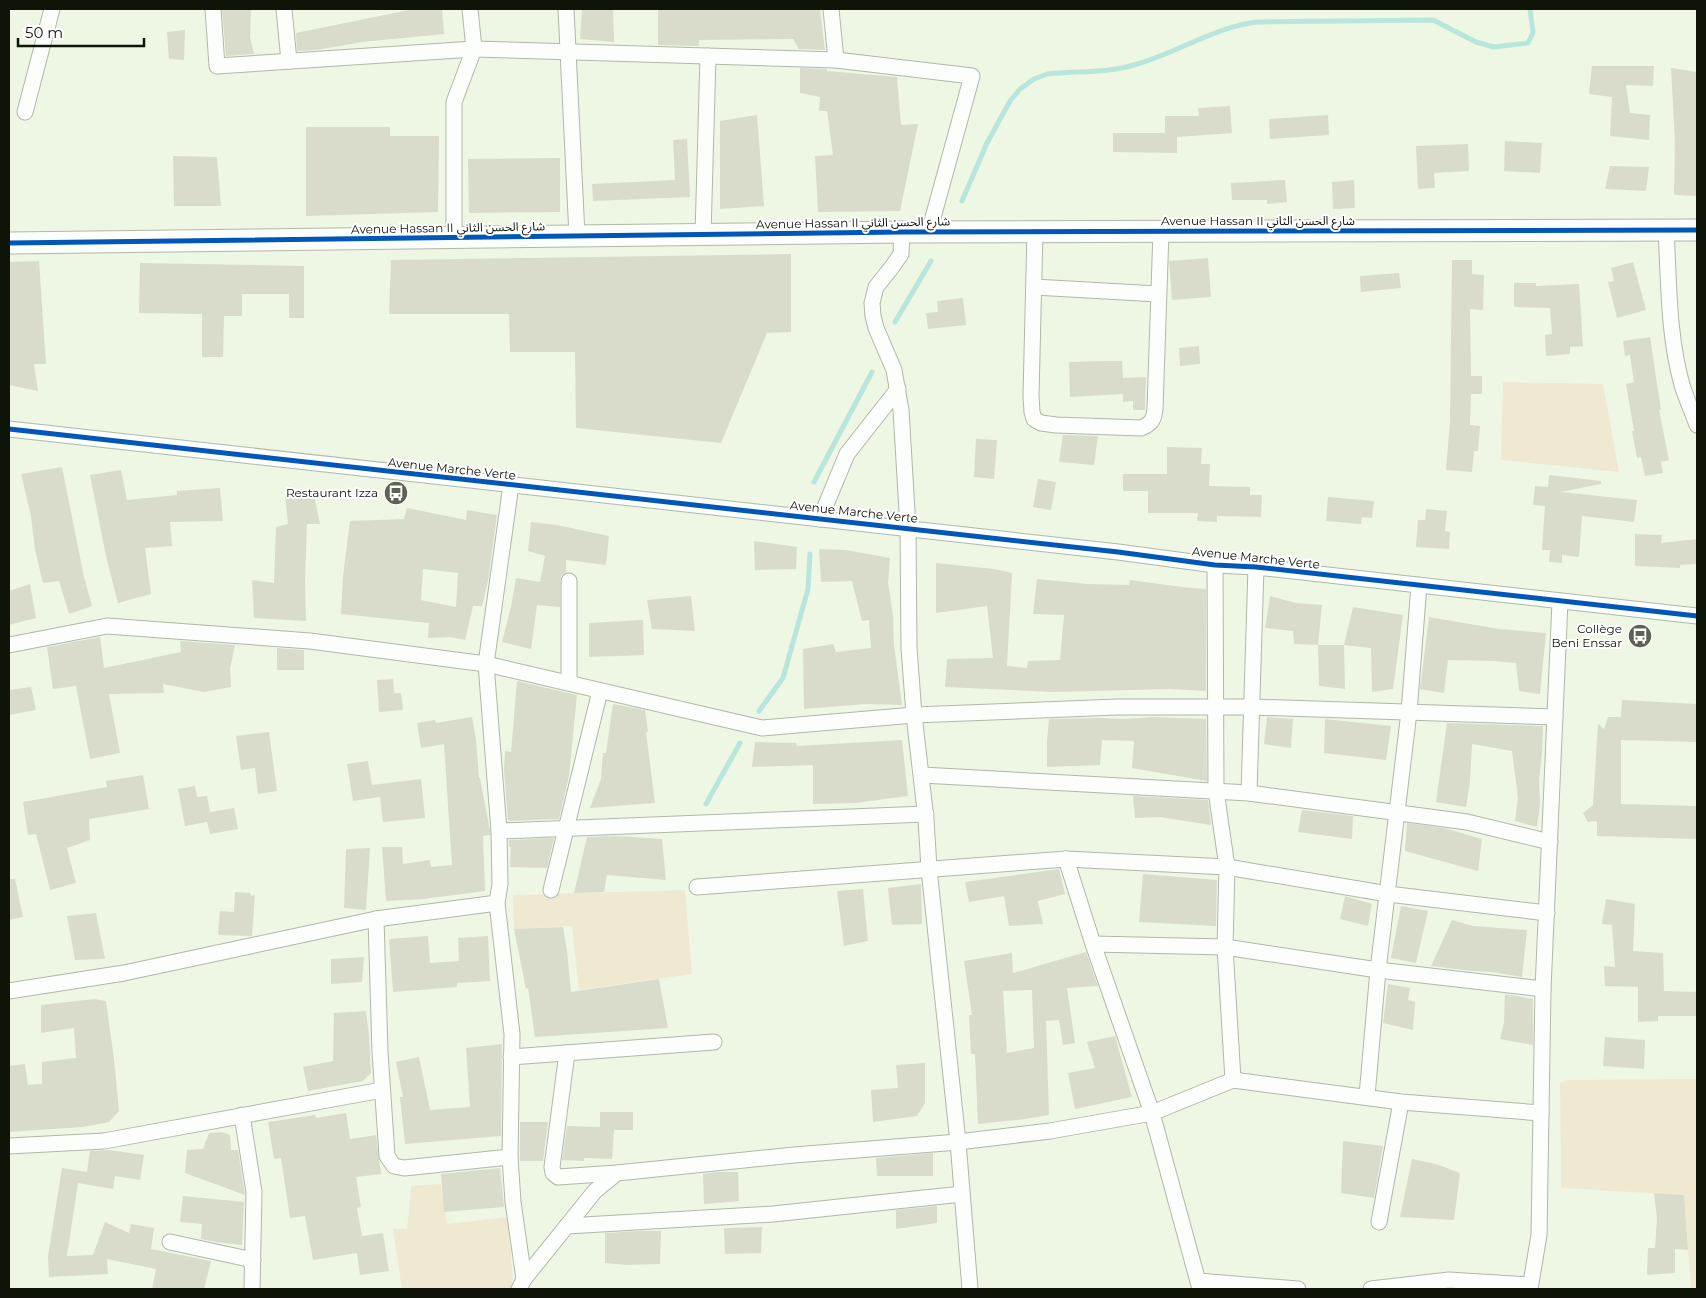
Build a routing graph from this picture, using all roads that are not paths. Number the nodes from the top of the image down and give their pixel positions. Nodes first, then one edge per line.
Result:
1 (52, 9) edge
2 (213, 9) edge
3 (288, 9) edge
4 (470, 9) edge
5 (566, 9) edge
6 (831, 9) edge
7 (474, 49) junction
8 (568, 52) junction
9 (708, 56) junction
10 (836, 60) junction
11 (289, 62) junction
12 (25, 112) dead end
13 (1697, 230) edge
14 (1160, 231) junction
15 (1666, 231) junction
16 (902, 232) junction
17 (929, 232) junction
18 (1036, 232) junction
19 (703, 235) junction
20 (577, 236) junction
21 (454, 238) junction
22 (9, 243) edge
23 (1034, 287) junction
24 (1158, 294) junction
25 (898, 389) junction
26 (1697, 424) edge
27 (9, 429) edge
28 (511, 485) junction
29 (820, 518) junction
30 (908, 528) junction
31 (1216, 565) junction
32 (1256, 567) junction
33 (570, 581) dead end
34 (1418, 585) junction
35 (1560, 601) junction
36 (1697, 616) edge
37 (9, 645) edge
38 (486, 664) junction
39 (569, 684) junction
40 (600, 691) junction
41 (1216, 706) junction
42 (1252, 707) junction
43 (1409, 712) junction
44 (914, 715) junction
45 (1555, 716) junction
46 (922, 775) junction
47 (1216, 791) junction
48 (1250, 792) junction
49 (1397, 812) junction
50 (926, 814) junction
51 (565, 828) junction
52 (499, 831) junction
53 (1550, 842) junction
54 (1066, 859) junction
55 (1227, 868) junction
56 (930, 869) junction
57 (697, 887) dead end
58 (551, 890) dead end
59 (1388, 894) junction
60 (497, 903) junction
61 (1547, 913) junction
62 (376, 919) junction
63 (1093, 944) junction
64 (1225, 947) junction
65 (1378, 970) junction
66 (1543, 990) junction
67 (9, 991) edge
68 (714, 1042) dead end
69 (567, 1053) junction
70 (511, 1057) junction
71 (1233, 1080) junction
72 (382, 1090) junction
73 (1367, 1096) junction
74 (1401, 1102) junction
75 (1152, 1113) junction
76 (1541, 1113) junction
77 (242, 1115) junction
78 (958, 1142) junction
79 (9, 1146) edge
80 (510, 1157) junction
81 (617, 1173) junction
82 (962, 1194) junction
83 (1379, 1222) dead end
84 (567, 1226) junction
85 (170, 1242) dead end
86 (253, 1260) junction
87 (521, 1284) edge
88 (1199, 1285) edge
89 (1530, 1287) edge
90 (252, 1289) edge
91 (970, 1289) edge
92 (1298, 1289) edge
93 (1371, 1289) edge

1 - 12 street
2 - 11 street
3 - 11 street
4 - 7 street
5 - 8 street
6 - 10 street
7 - 8 street
7 - 11 street
7 - 21 street
8 - 9 street
8 - 20 street
9 - 10 street
9 - 19 street
10 - 17 street
13 - 15 street, Avenue Hassan II شارع الحسن الثاني
14 - 15 street, Avenue Hassan II شارع الحسن الثاني
14 - 18 street, Avenue Hassan II شارع الحسن الثاني
14 - 24 street
15 - 26 street
16 - 17 street, Avenue Hassan II شارع الحسن الثاني
16 - 19 street, Avenue Hassan II شارع الحسن الثاني
16 - 25 street
17 - 18 street, Avenue Hassan II شارع الحسن الثاني
18 - 23 street
19 - 20 street, Avenue Hassan II شارع الحسن الثاني
20 - 21 street, Avenue Hassan II شارع الحسن الثاني
21 - 22 street, Avenue Hassan II شارع الحسن الثاني
23 - 24 street
23 - 24 street
25 - 29 street
25 - 30 street
27 - 28 street, Avenue Marche Verte
28 - 29 street, Avenue Marche Verte
28 - 38 street
29 - 30 street, Avenue Marche Verte
30 - 31 street, Avenue Marche Verte
30 - 44 street
31 - 32 street, Avenue Marche Verte
31 - 41 street
32 - 34 street, Avenue Marche Verte
32 - 42 street
33 - 39 street
34 - 35 street, Avenue Marche Verte
34 - 43 street
35 - 36 street, Avenue Marche Verte
35 - 45 street
37 - 38 street
38 - 39 street
38 - 52 street
39 - 40 street
40 - 44 street
40 - 51 street
41 - 42 street
41 - 44 street
41 - 47 street
42 - 43 street
42 - 48 street
43 - 45 street
43 - 49 street
44 - 46 street
45 - 53 street
46 - 47 street
46 - 50 street
47 - 48 street
47 - 55 street
48 - 49 street
49 - 53 street
49 - 59 street
50 - 51 street
50 - 56 street
51 - 52 street
51 - 58 street
52 - 60 street
53 - 61 street
54 - 55 street
54 - 56 street
54 - 63 street
55 - 59 street
55 - 64 street
56 - 57 street
56 - 78 street
59 - 61 street
59 - 65 street
60 - 62 street
60 - 70 street
61 - 66 street
62 - 67 street
62 - 72 street
63 - 64 street
63 - 75 street
64 - 65 street
64 - 71 street
65 - 66 street
65 - 73 street
66 - 76 street
68 - 69 street
69 - 70 street
69 - 81 street
70 - 80 street
71 - 73 street
71 - 75 street
72 - 77 street
72 - 80 street
73 - 74 street
74 - 76 street
74 - 83 street
75 - 78 street
75 - 88 street
76 - 89 street
77 - 79 street
77 - 86 street
78 - 81 street
78 - 82 street
80 - 87 street
81 - 84 street
82 - 84 street
82 - 91 street
84 - 87 street
85 - 86 street
86 - 90 street
88 - 92 street
89 - 93 street

